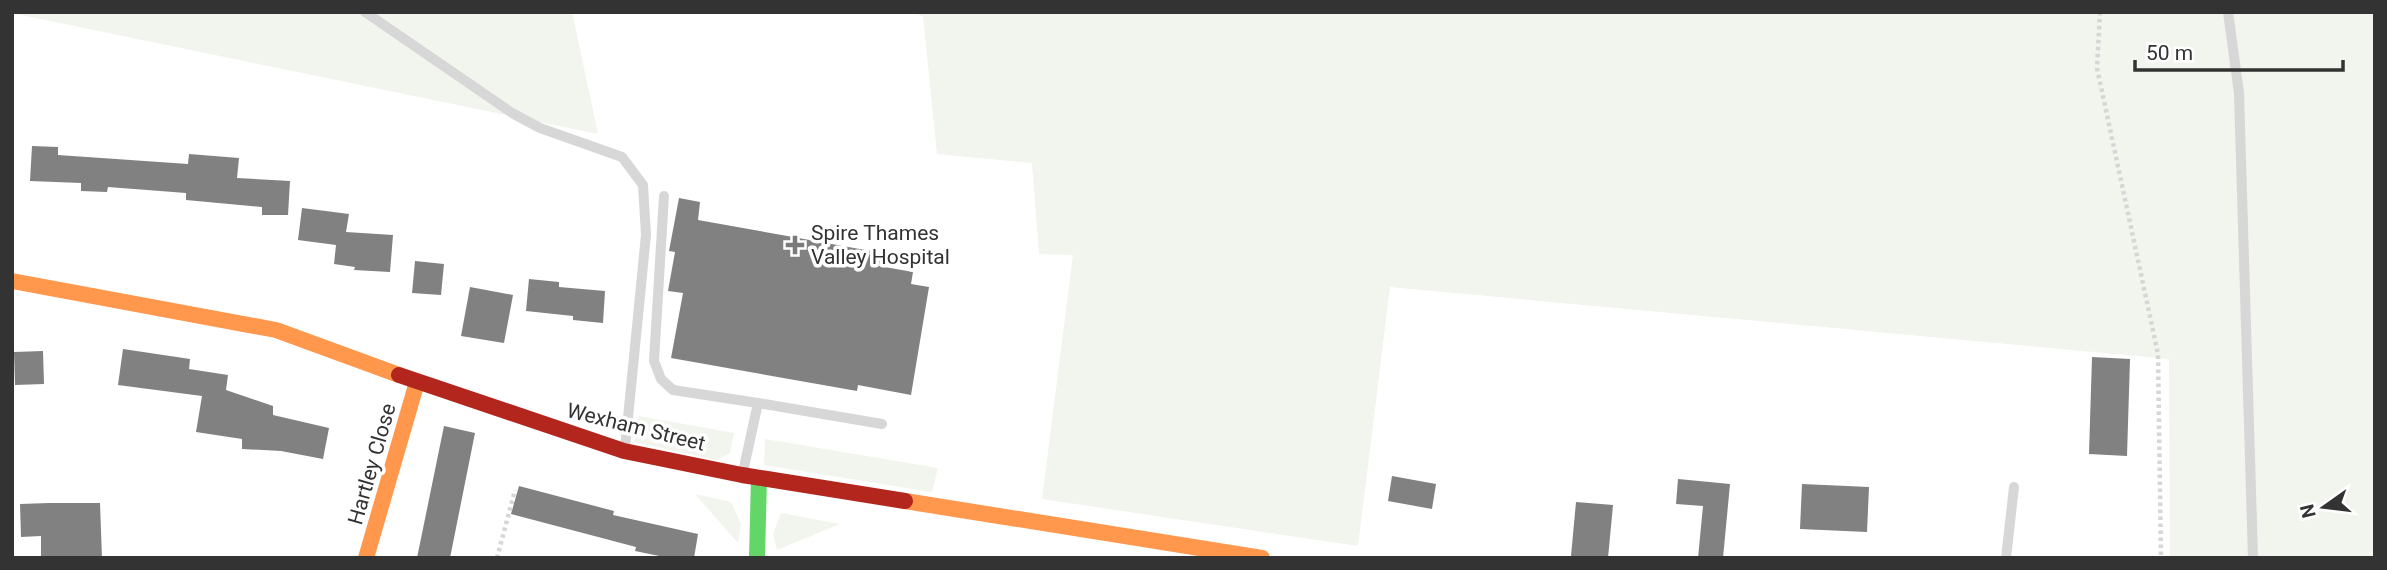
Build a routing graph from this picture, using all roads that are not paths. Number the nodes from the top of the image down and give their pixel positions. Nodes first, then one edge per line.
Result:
1 (365, 12) edge
2 (2228, 12) edge
3 (664, 196) dead end
4 (12, 281) edge
5 (417, 382) junction
6 (758, 403) junction
7 (882, 424) dead end
8 (625, 451) junction
9 (742, 475) junction
10 (760, 478) junction
11 (2014, 487) dead end
12 (366, 558) edge
13 (757, 558) edge
14 (1262, 558) edge
15 (2006, 558) edge
16 (2253, 558) edge

1 - 8 lane
2 - 16 lane
3 - 6 lane
4 - 5 street, Wexham Street
5 - 8 street, Wexham Street
5 - 12 street, Hartley Close
6 - 7 lane
6 - 9 lane
8 - 9 street, Wexham Street
9 - 10 street, Wexham Street
10 - 13 street
10 - 14 street, Wexham Street
11 - 15 lane

